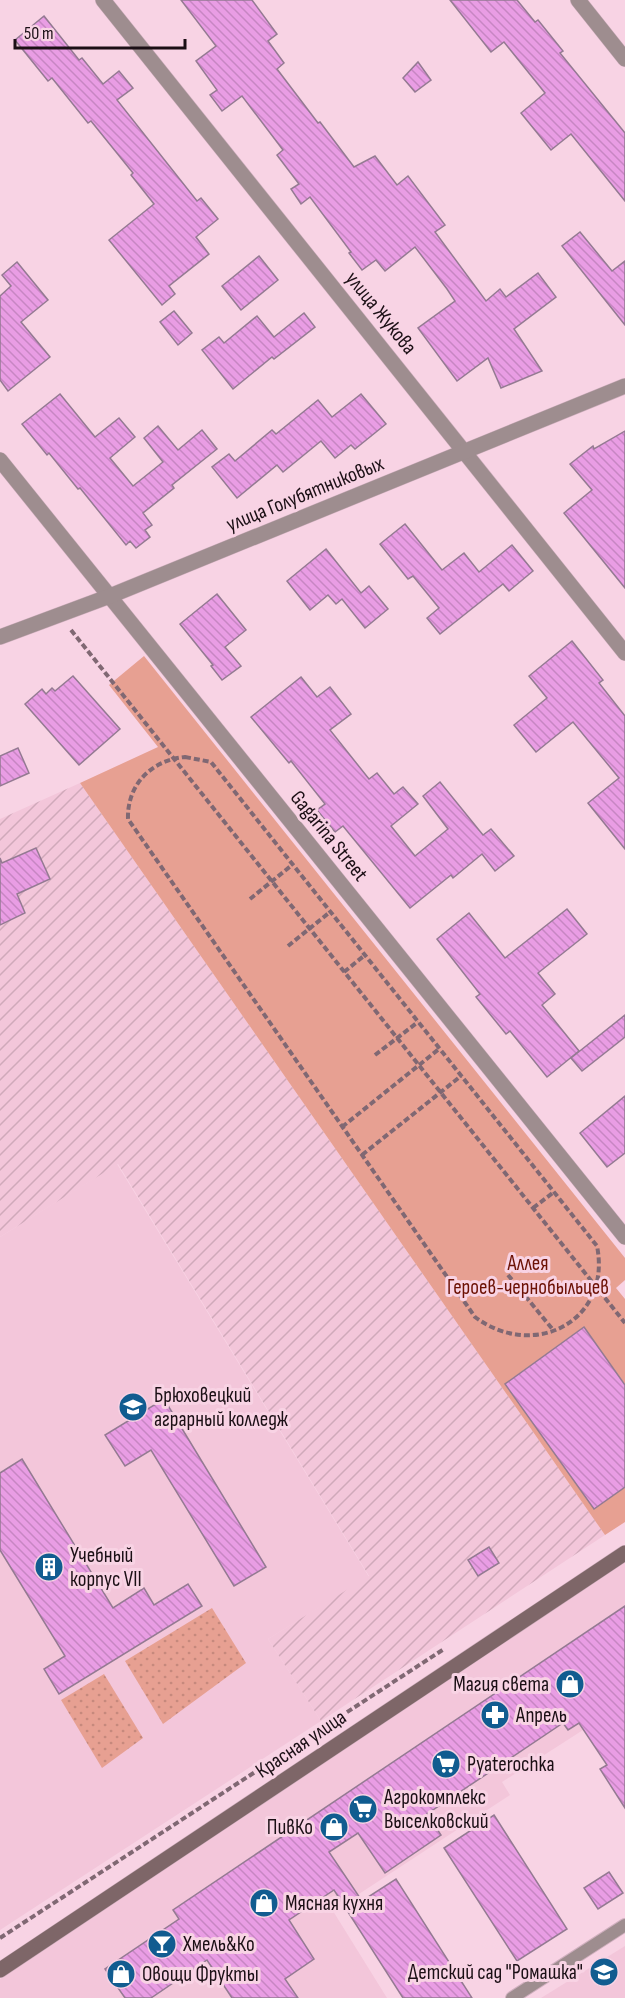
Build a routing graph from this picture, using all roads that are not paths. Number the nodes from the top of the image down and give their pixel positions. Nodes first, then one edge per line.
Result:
1 (103, 0) edge
2 (578, 0) edge
3 (625, 59) edge
4 (625, 386) edge
5 (464, 452) junction
6 (0, 460) edge
7 (110, 596) junction
8 (0, 638) edge
9 (625, 653) edge
10 (625, 1238) edge
11 (625, 1553) edge
12 (625, 1925) edge
13 (0, 1970) edge
14 (512, 1998) edge

1 - 5 street, улица Жукова
2 - 3 street
4 - 5 street, улица Голубятниковых
5 - 7 street, улица Голубятниковых
5 - 9 street, улица Жукова
6 - 7 street, Gagarina Street
7 - 8 street, улица Голубятниковых
7 - 10 street, Gagarina Street
11 - 13 street, Красная улица
12 - 14 lane

